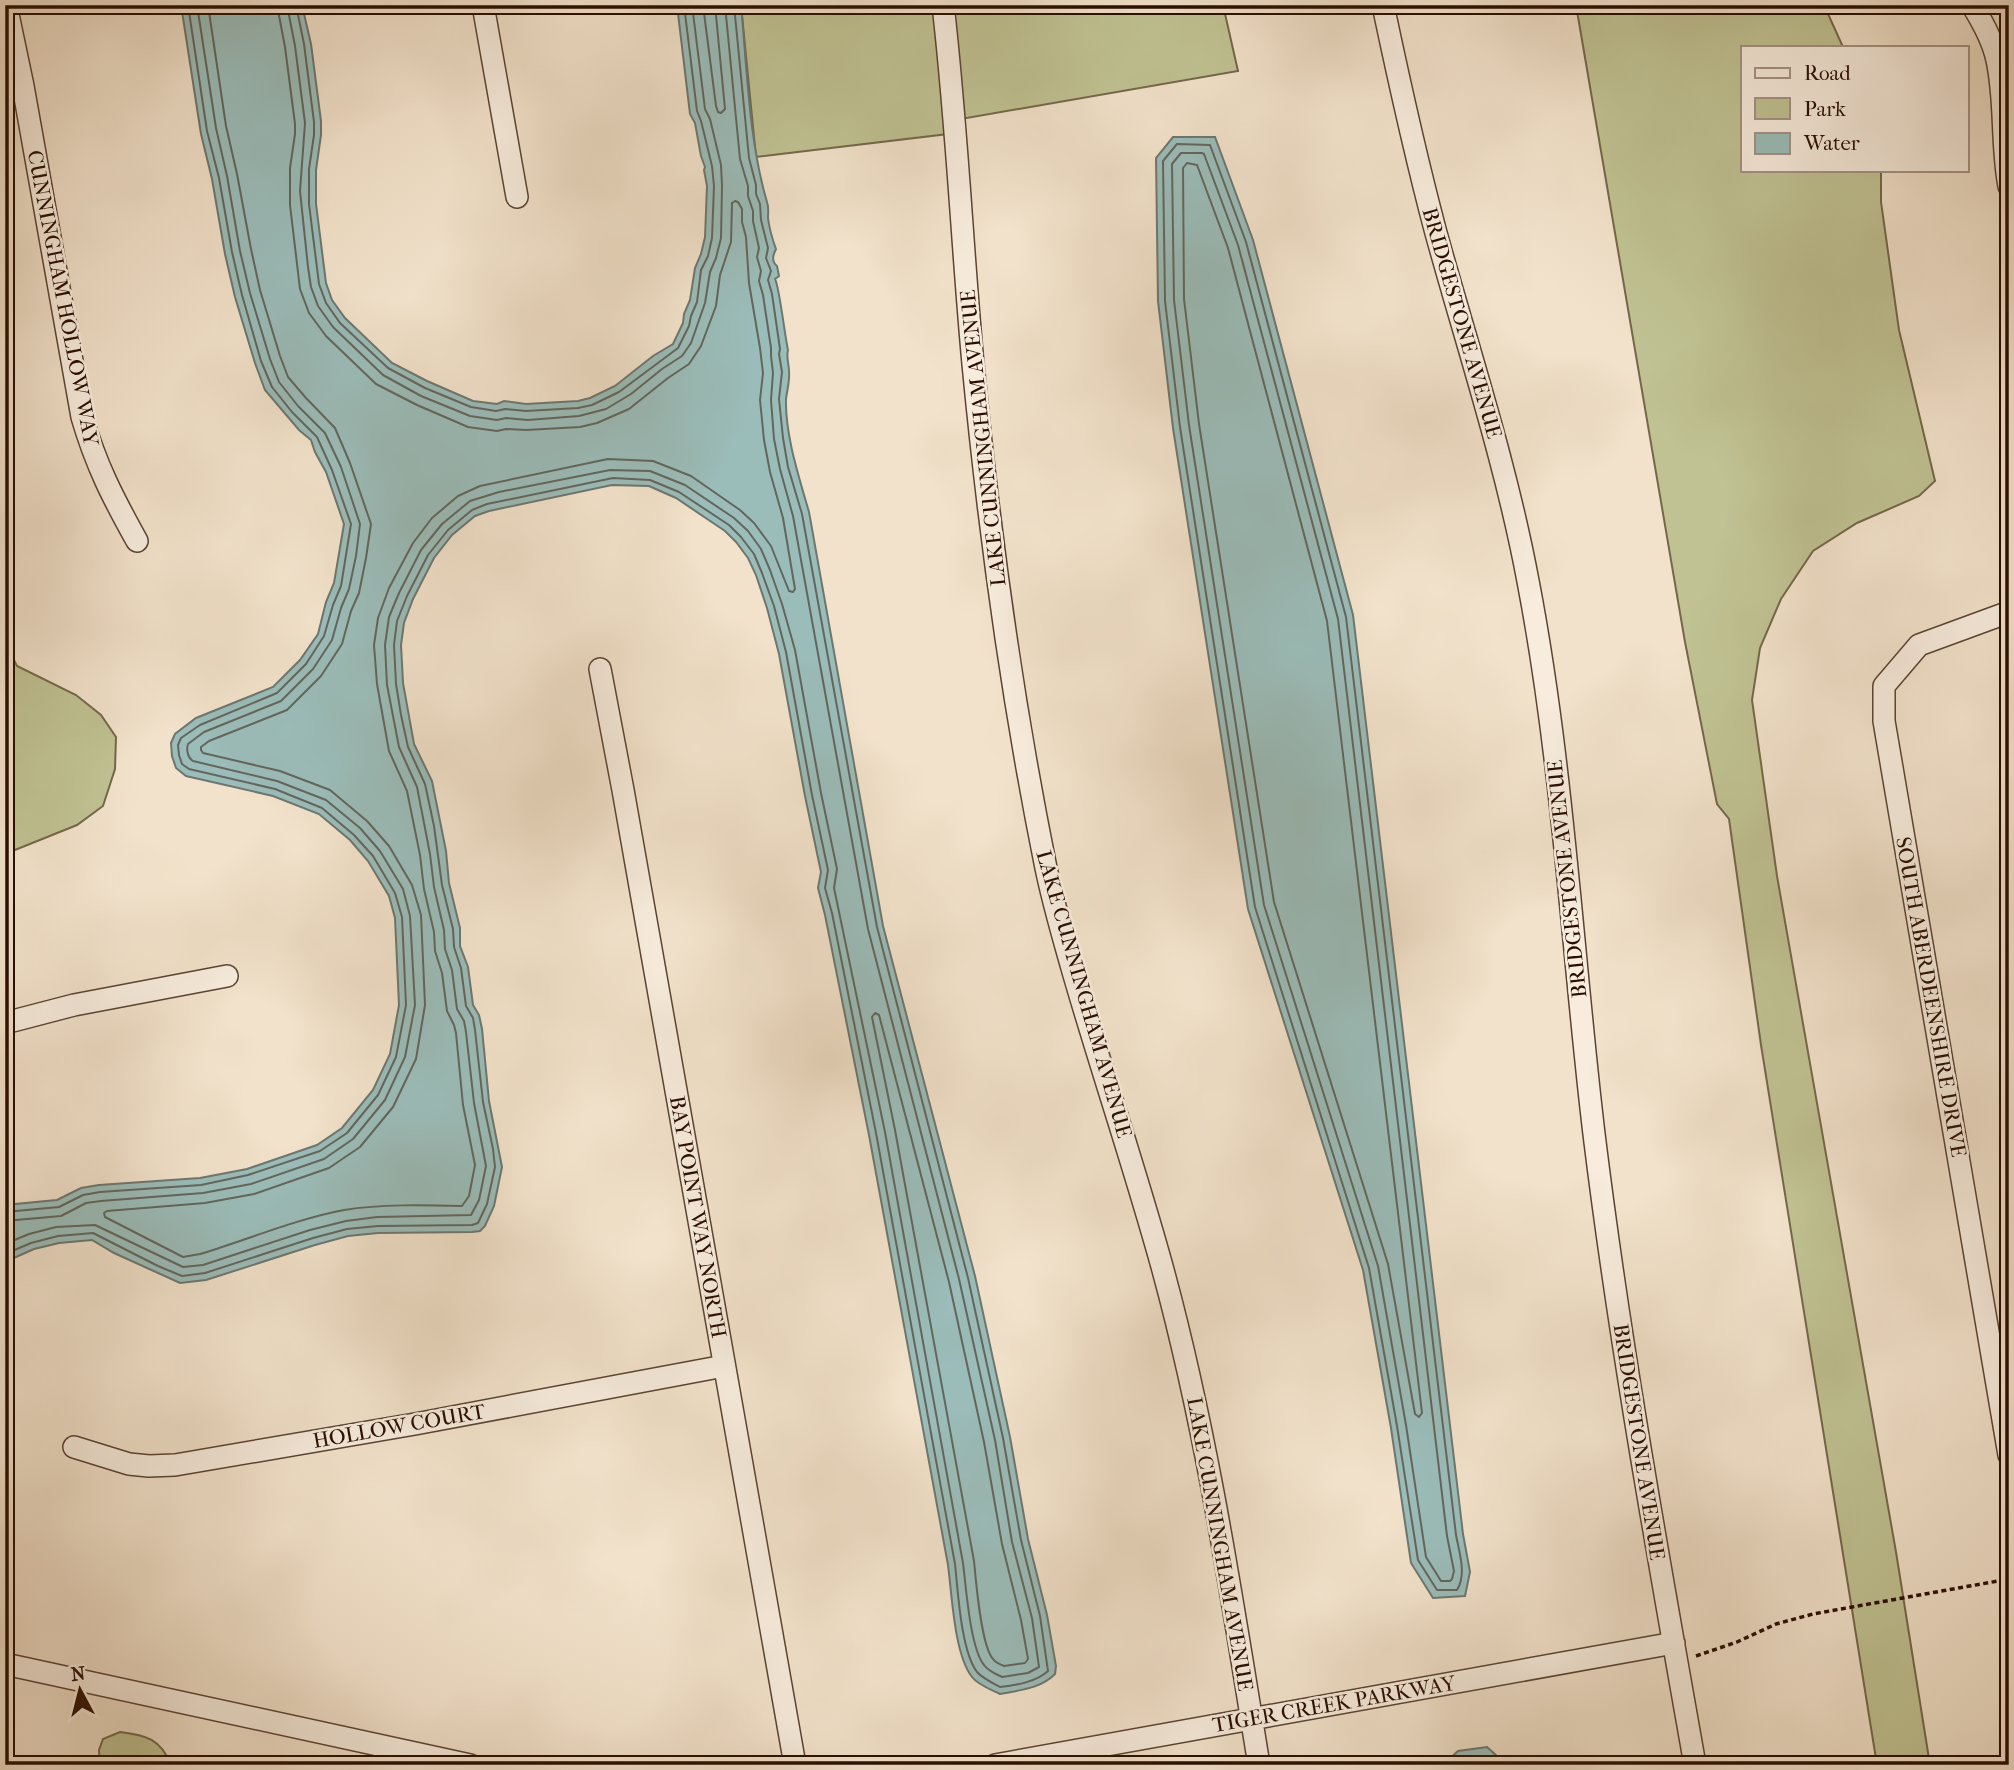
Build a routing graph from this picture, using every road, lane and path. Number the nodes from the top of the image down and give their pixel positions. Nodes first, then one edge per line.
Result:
1 (6, 5) edge
2 (483, 5) edge
3 (943, 5) edge
4 (1383, 5) edge
5 (1972, 5) edge
6 (2008, 174) edge
7 (517, 197) dead end
8 (137, 541) dead end
9 (2009, 612) edge
10 (600, 670) dead end
11 (227, 976) dead end
12 (5, 1023) edge
13 (724, 1367) junction
14 (74, 1447) dead end
15 (2009, 1455) edge
16 (2009, 1579) edge
17 (1674, 1643) junction
18 (1694, 1657) dead end
19 (5, 1664) edge
20 (1252, 1719) junction
21 (470, 1765) edge
22 (795, 1765) edge
23 (995, 1765) edge
24 (1259, 1765) edge
25 (1695, 1765) edge

1 - 8 street, CUNNINGHAM HOLLOW WAY
2 - 7 street
3 - 20 street, LAKE CUNNINGHAM AVENUE
4 - 17 street, BRIDGESTONE AVENUE
5 - 6 street
9 - 15 street, SOUTH ABERDEENSHIRE DRIVE
10 - 13 street, BAY POINT WAY NORTH
11 - 12 street
13 - 14 street, HOLLOW COURT
13 - 22 street, BAY POINT WAY NORTH
16 - 18 path
17 - 20 street, TIGER CREEK PARKWAY
17 - 25 street, BRIDGESTONE AVENUE
19 - 21 street
20 - 23 street, TIGER CREEK PARKWAY
20 - 24 street, LAKE CUNNINGHAM AVENUE

